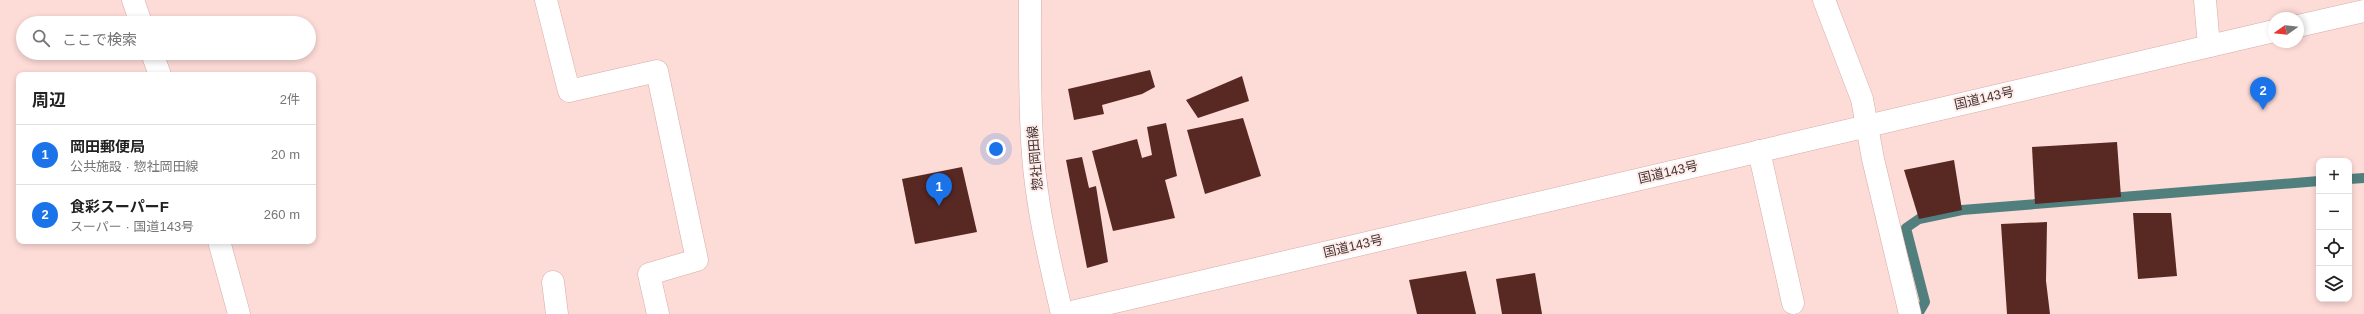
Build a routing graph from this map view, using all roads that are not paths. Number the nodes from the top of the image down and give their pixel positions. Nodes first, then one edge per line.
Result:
1 (133, 0) edge
2 (546, 0) edge
3 (1030, 0) edge
4 (1824, 0) edge
5 (2205, 0) edge
6 (2364, 11) edge
7 (139, 16) edge
8 (2304, 25) edge
9 (2268, 32) edge
10 (2209, 46) junction
11 (155, 60) edge
12 (159, 72) edge
13 (1868, 125) junction
14 (1759, 150) junction
15 (220, 244) edge
16 (553, 282) dead end
17 (1793, 303) dead end
18 (239, 314) edge
19 (557, 314) edge
20 (658, 314) edge
21 (1063, 314) edge
22 (1910, 314) edge

1 - 7 main road
2 - 20 main road
3 - 21 main road, 惣社岡田線
4 - 13 main road
5 - 10 main road
6 - 8 main road
9 - 10 main road, 国道143号
10 - 13 main road, 国道143号
11 - 12 main road
13 - 14 main road, 国道143号
13 - 22 main road
14 - 17 main road
14 - 21 main road, 国道143号
15 - 18 main road
16 - 19 main road

